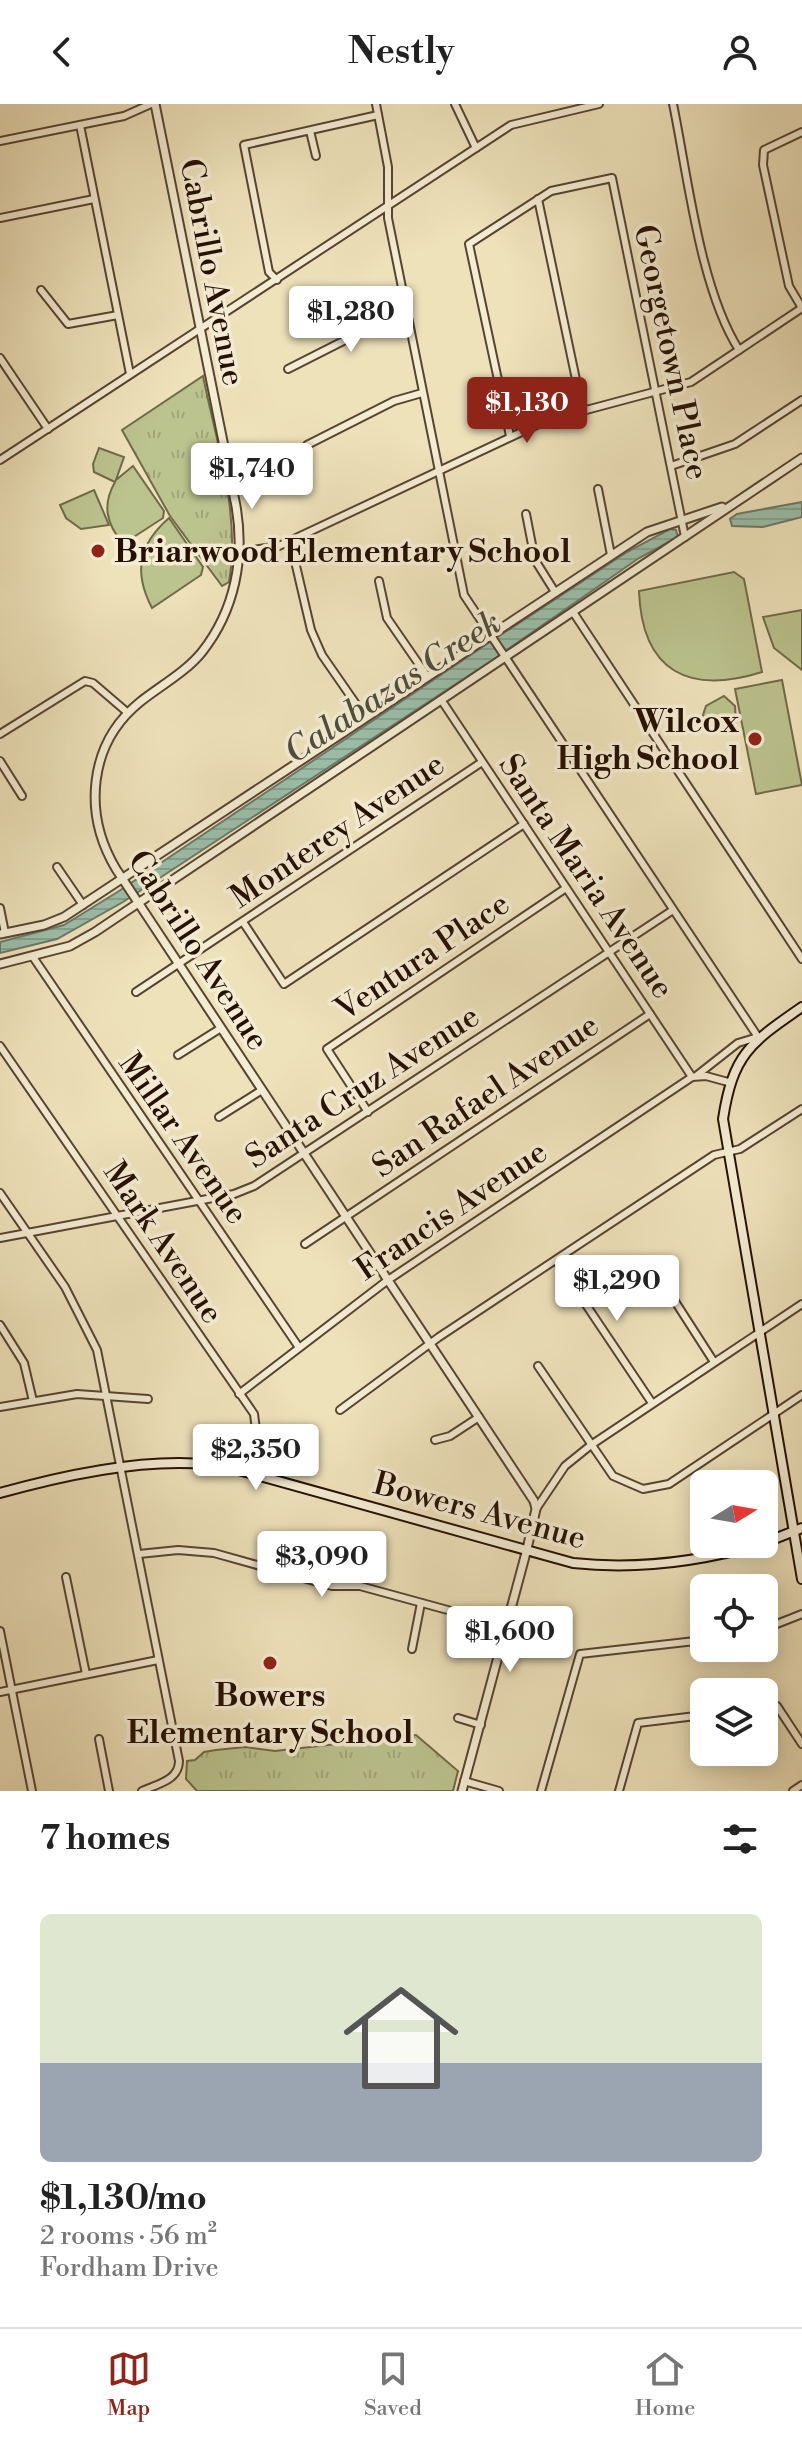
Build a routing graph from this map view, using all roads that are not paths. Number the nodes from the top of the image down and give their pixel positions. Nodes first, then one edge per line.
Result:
1 (153, 104) edge
2 (376, 104) edge
3 (455, 104) edge
4 (597, 104) edge
5 (673, 104) edge
6 (378, 115) junction
7 (80, 125) junction
8 (310, 131) junction
9 (802, 132) edge
10 (0, 141) edge
11 (476, 148) junction
12 (316, 156) dead end
13 (94, 199) junction
14 (538, 199) junction
15 (386, 207) junction
16 (0, 218) edge
17 (277, 280) junction
18 (41, 290) dead end
19 (802, 308) edge
20 (118, 315) junction
21 (406, 317) junction
22 (200, 329) junction
23 (739, 350) junction
24 (0, 358) edge
25 (288, 369) dead end
26 (130, 374) junction
27 (654, 390) junction
28 (422, 393) junction
29 (802, 400) edge
30 (582, 408) junction
31 (48, 429) junction
32 (510, 436) junction
33 (307, 445) dead end
34 (802, 458) edge
35 (0, 460) edge
36 (671, 466) junction
37 (437, 469) junction
38 (598, 489) dead end
39 (732, 503) junction
40 (526, 514) dead end
41 (682, 520) junction
42 (685, 537) junction
43 (290, 540) junction
44 (240, 552) junction
45 (611, 555) junction
46 (379, 581) dead end
47 (555, 592) junction
48 (573, 612) junction
49 (489, 633) junction
50 (503, 655) junction
51 (427, 676) junction
52 (442, 701) junction
53 (128, 713) junction
54 (365, 717) junction
55 (0, 734) edge
56 (0, 761) edge
57 (482, 762) junction
58 (22, 796) dead end
59 (524, 824) junction
60 (57, 867) dead end
61 (127, 886) junction
62 (566, 888) junction
63 (139, 904) junction
64 (83, 905) junction
65 (0, 908) edge
66 (673, 910) junction
67 (243, 922) junction
68 (3, 934) edge
69 (608, 951) junction
70 (33, 957) junction
71 (802, 959) edge
72 (0, 964) edge
73 (179, 965) junction
74 (136, 992) dead end
75 (802, 1007) edge
76 (650, 1014) junction
77 (221, 1028) junction
78 (758, 1037) junction
79 (0, 1046) edge
80 (178, 1055) dead end
81 (694, 1076) junction
82 (728, 1082) junction
83 (262, 1090) junction
84 (802, 1109) edge
85 (368, 1112) junction
86 (219, 1117) dead end
87 (727, 1152) junction
88 (305, 1154) junction
89 (0, 1193) edge
90 (197, 1201) junction
91 (117, 1216) junction
92 (347, 1216) junction
93 (27, 1233) junction
94 (0, 1238) edge
95 (305, 1244) dead end
96 (556, 1260) junction
97 (665, 1279) dead end
98 (388, 1280) junction
99 (802, 1304) edge
100 (0, 1325) edge
101 (759, 1333) junction
102 (430, 1344) junction
103 (298, 1346) junction
104 (714, 1362) junction
105 (538, 1366) dead end
106 (107, 1393) junction
107 (239, 1394) junction
108 (802, 1395) edge
109 (148, 1399) dead end
110 (33, 1401) junction
111 (652, 1403) junction
112 (0, 1407) edge
113 (340, 1410) dead end
114 (773, 1416) junction
115 (479, 1417) junction
116 (435, 1440) dead end
117 (591, 1445) junction
118 (121, 1469) junction
119 (252, 1474) junction
120 (0, 1493) edge
121 (536, 1509) junction
122 (798, 1530) edge
123 (778, 1538) edge
124 (527, 1549) junction
125 (139, 1554) junction
126 (703, 1558) edge
127 (66, 1577) dead end
128 (802, 1579) edge
129 (421, 1603) junction
130 (802, 1614) edge
131 (778, 1623) edge
132 (506, 1626) junction
133 (0, 1631) edge
134 (690, 1642) edge
135 (412, 1649) dead end
136 (158, 1660) junction
137 (86, 1674) junction
138 (11, 1690) junction
139 (0, 1692) edge
140 (778, 1708) edge
141 (690, 1717) edge
142 (458, 1718) dead end
143 (481, 1725) junction
144 (99, 1739) dead end
145 (802, 1744) edge
146 (464, 1781) junction
147 (802, 1785) edge
148 (32, 1791) edge
149 (109, 1791) edge
150 (142, 1791) edge
151 (462, 1791) edge
152 (499, 1791) edge
153 (541, 1791) edge
154 (619, 1791) edge
155 (793, 1791) edge

1 - 7 street
1 - 22 street, Cabrillo Avenue
2 - 6 street
3 - 11 street
4 - 11 street
5 - 23 street
6 - 8 street
6 - 15 street
7 - 10 street
7 - 13 street
8 - 12 street
8 - 17 street
9 - 19 street
11 - 15 street
13 - 16 street
13 - 20 street
14 - 27 street, Georgetown Place
14 - 30 street
14 - 32 street
15 - 17 street
15 - 21 street
17 - 22 street
18 - 20 street
19 - 23 street
20 - 26 street
21 - 25 street
21 - 28 street
22 - 26 street
22 - 44 street, Cabrillo Avenue
23 - 27 street
24 - 31 street
26 - 31 street
27 - 30 street
27 - 36 street, Georgetown Place
28 - 33 street
28 - 37 street
29 - 36 street
30 - 32 street
31 - 35 street
32 - 37 street
34 - 39 street
36 - 41 street, Georgetown Place
37 - 43 street
37 - 49 street
38 - 45 street
39 - 41 street
39 - 42 street
40 - 47 street
41 - 42 street, Georgetown Place
41 - 45 street
42 - 48 street
43 - 44 street
43 - 54 street
44 - 53 street, Cabrillo Avenue
45 - 47 street
46 - 51 street
47 - 49 street
48 - 50 street
48 - 71 street
49 - 50 street
49 - 51 street
50 - 52 street
50 - 66 street
51 - 54 street
52 - 57 street, Santa Maria Avenue
52 - 63 street
53 - 55 street
53 - 61 street, Cabrillo Avenue
54 - 61 street
56 - 58 street
57 - 59 street, Santa Maria Avenue
57 - 67 street, Monterey Avenue
59 - 62 street, Santa Maria Avenue
59 - 67 street
60 - 64 street
61 - 63 street, Cabrillo Avenue
61 - 64 street
62 - 69 street, Santa Maria Avenue
62 - 85 street, Ventura Place
63 - 70 street
63 - 73 street, Cabrillo Avenue
64 - 68 street
65 - 68 street
66 - 69 street, Santa Cruz Avenue
66 - 78 street
67 - 73 street, Monterey Avenue
69 - 76 street, Santa Maria Avenue
69 - 85 street, Santa Cruz Avenue
70 - 72 street
70 - 90 street, Millar Avenue
73 - 74 street, Monterey Avenue
73 - 77 street, Cabrillo Avenue
75 - 78 main road
76 - 81 street, Santa Maria Avenue
76 - 92 street, San Rafael Avenue
77 - 80 street
77 - 83 street, Cabrillo Avenue
78 - 81 street, Francis Avenue
78 - 82 main road
79 - 91 street, Mark Avenue
81 - 82 street
81 - 98 street, Francis Avenue
82 - 87 main road
83 - 86 street
83 - 88 street, Cabrillo Avenue
84 - 87 street
85 - 88 street, Santa Cruz Avenue
87 - 96 street
87 - 101 main road
88 - 90 street, Santa Cruz Avenue
88 - 92 street, Cabrillo Avenue
89 - 93 street
90 - 91 street, Santa Cruz Avenue
90 - 103 street, Millar Avenue
91 - 93 street, Santa Cruz Avenue
91 - 107 street, Mark Avenue
92 - 95 street, San Rafael Avenue
92 - 98 street, Cabrillo Avenue
93 - 94 street, Santa Cruz Avenue
93 - 106 street
96 - 102 street
96 - 111 street
97 - 104 street
98 - 102 street, Cabrillo Avenue
98 - 103 street, Francis Avenue
99 - 101 street
100 - 110 street
101 - 104 street
101 - 114 main road
102 - 113 street
102 - 115 street, Cabrillo Avenue
103 - 107 street, Francis Avenue
104 - 111 street
105 - 117 street
106 - 109 street
106 - 110 street
106 - 118 street
107 - 119 street, Mark Avenue
108 - 114 street
110 - 112 street
111 - 117 street
114 - 117 street
114 - 122 main road
115 - 116 street
115 - 121 street, Cabrillo Avenue
117 - 121 street
118 - 119 main road, Bowers Avenue
118 - 120 main road, Bowers Avenue
118 - 125 street
119 - 124 main road, Bowers Avenue
121 - 124 street
122 - 123 main road, Bowers Avenue
122 - 128 main road
124 - 126 main road, Bowers Avenue
124 - 132 street
125 - 129 street
125 - 136 street
127 - 137 street
129 - 132 street
129 - 135 street
130 - 131 street
132 - 143 street
133 - 138 street
134 - 153 street
136 - 137 street
136 - 150 street
137 - 138 street
138 - 139 street
138 - 148 street
140 - 145 street
141 - 154 street
142 - 143 street
143 - 146 street
144 - 149 street
146 - 151 street
146 - 152 street
147 - 155 street

